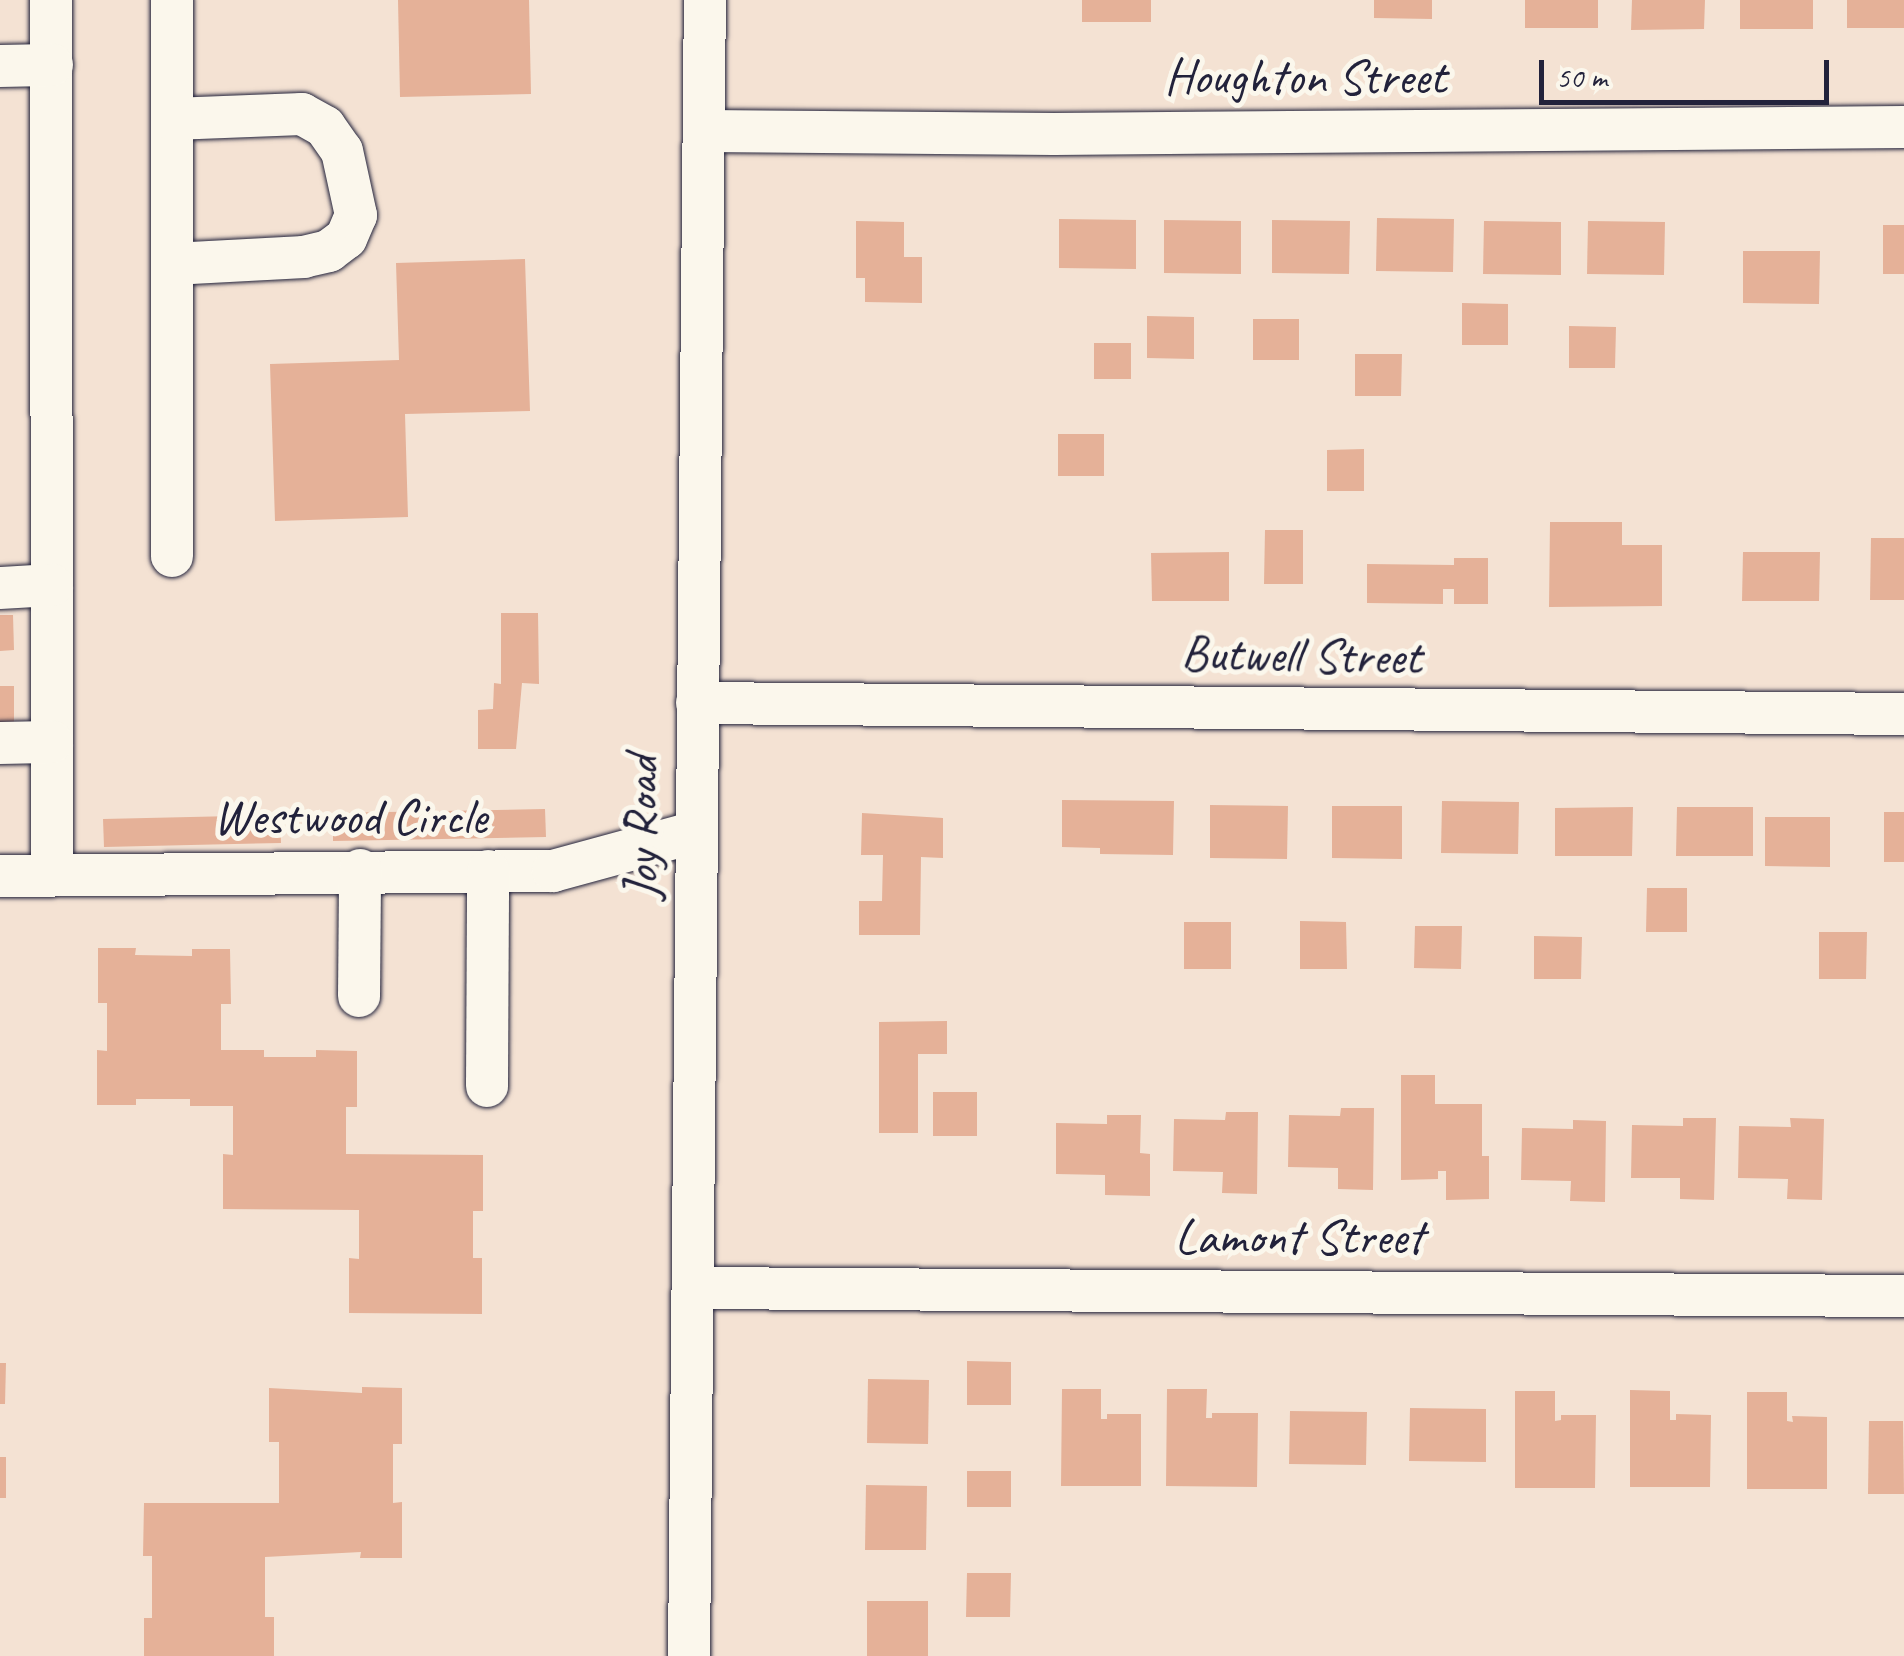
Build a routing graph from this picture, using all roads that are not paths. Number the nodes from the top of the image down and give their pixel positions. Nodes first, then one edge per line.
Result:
1 (52, 0) edge
2 (172, 0) edge
3 (705, 0) edge
4 (0, 66) edge
5 (52, 66) junction
6 (172, 120) junction
7 (1904, 127) edge
8 (706, 131) junction
9 (172, 264) junction
10 (172, 556) dead end
11 (52, 585) junction
12 (0, 588) edge
13 (697, 704) junction
14 (1904, 714) edge
15 (52, 742) junction
16 (0, 743) edge
17 (696, 832) junction
18 (360, 870) junction
19 (488, 871) junction
20 (52, 874) junction
21 (0, 876) edge
22 (359, 996) dead end
23 (487, 1086) dead end
24 (692, 1288) junction
25 (1904, 1296) edge
26 (689, 1656) edge

1 - 5 street
2 - 6 street
3 - 8 street, Joy Road
4 - 5 street
5 - 11 street
6 - 9 street
6 - 9 street
7 - 8 street, Houghton Street
8 - 13 street, Joy Road
9 - 10 street
11 - 12 street
11 - 15 street
13 - 14 street, Butwell Street
13 - 17 street, Joy Road
15 - 16 street
15 - 20 street
17 - 19 street, Westwood Circle
17 - 24 street, Joy Road
18 - 19 street, Westwood Circle
18 - 20 street, Westwood Circle
18 - 22 street
19 - 23 street
20 - 21 street, Westwood Circle
24 - 25 street, Lamont Street
24 - 26 street, Joy Road

